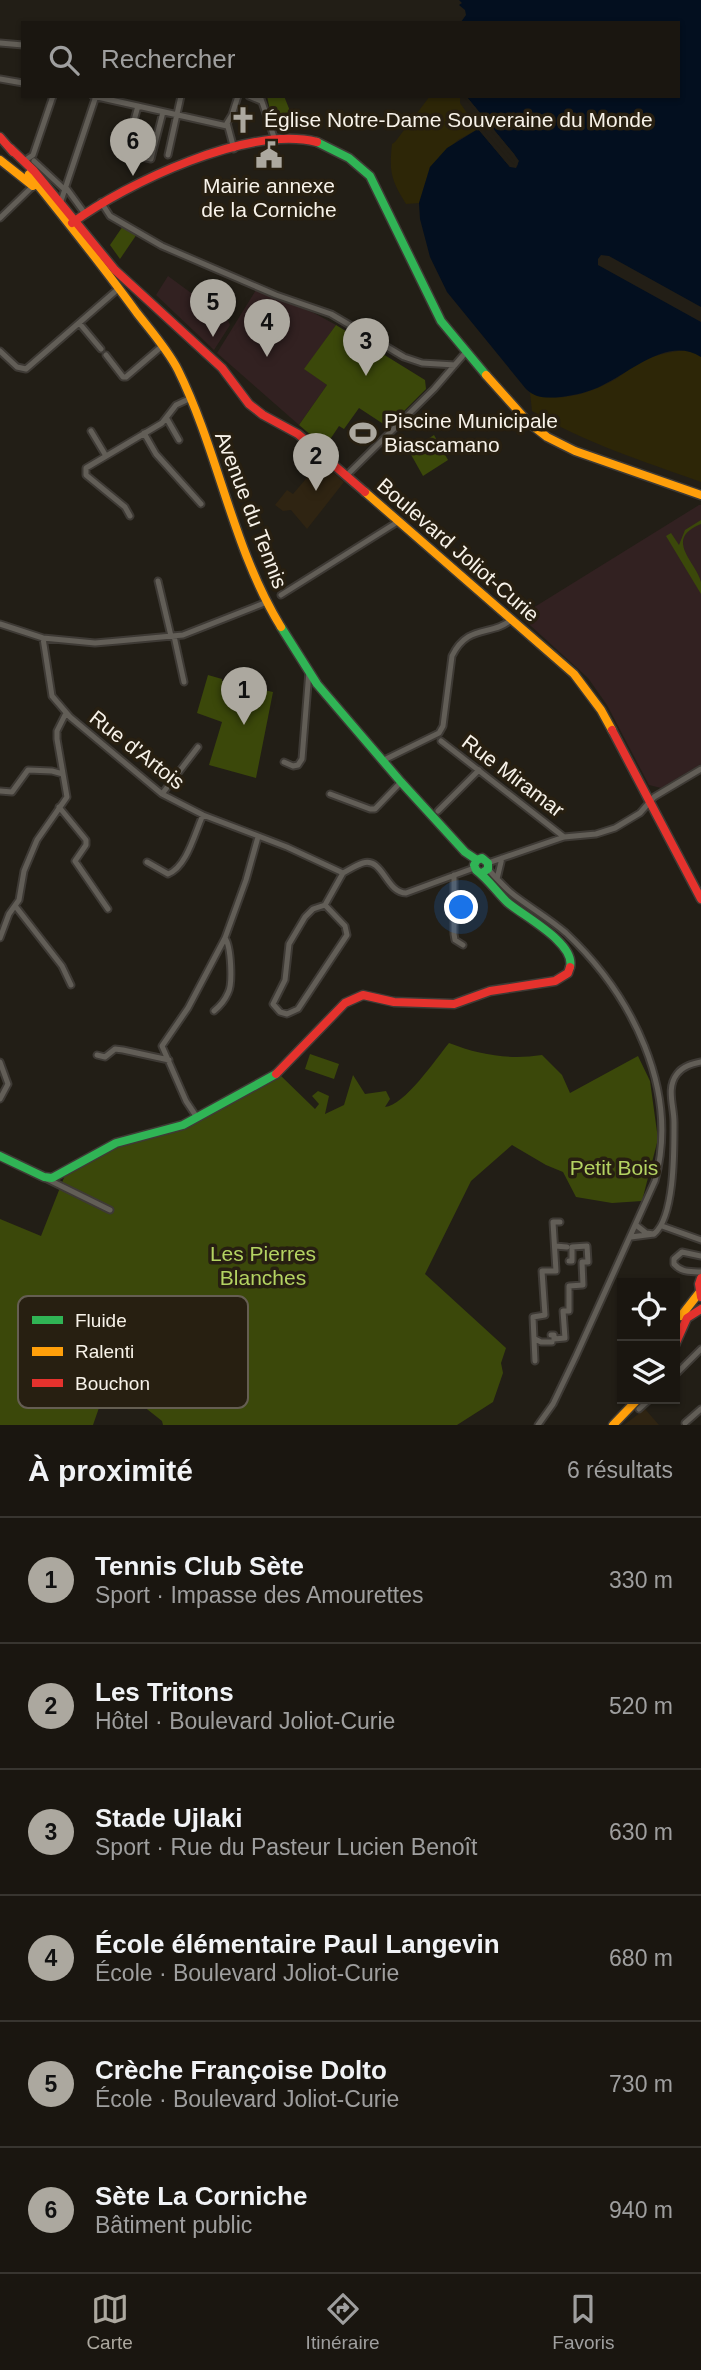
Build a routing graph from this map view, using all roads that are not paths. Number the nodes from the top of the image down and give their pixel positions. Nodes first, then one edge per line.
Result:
1 (0, 43) edge
2 (21, 45) edge
3 (0, 79) edge
4 (21, 83) edge
5 (52, 98) edge
6 (94, 98) edge
7 (103, 98) edge
8 (181, 98) edge
9 (237, 98) edge
10 (260, 99) edge
11 (135, 106) junction
12 (163, 112) junction
13 (178, 115) junction
14 (227, 126) junction
15 (0, 137) edge
16 (275, 141) junction
17 (10, 148) junction
18 (234, 149) junction
19 (168, 155) dead end
20 (0, 160) edge
21 (24, 161) junction
22 (36, 174) junction
23 (101, 202) junction
24 (57, 203) junction
25 (83, 211) dead end
26 (0, 218) edge
27 (73, 223) junction
28 (117, 279) junction
29 (80, 324) junction
30 (161, 348) junction
31 (101, 349) dead end
32 (0, 351) edge
33 (466, 352) junction
34 (106, 355) dead end
35 (455, 365) junction
36 (191, 398) junction
37 (167, 419) junction
38 (91, 431) dead end
39 (144, 433) junction
40 (179, 440) dead end
41 (101, 449) junction
42 (106, 456) junction
43 (93, 462) junction
44 (347, 475) junction
45 (701, 495) edge
46 (201, 504) dead end
47 (130, 516) dead end
48 (399, 522) junction
49 (158, 581) dead end
50 (281, 595) dead end
51 (267, 602) junction
52 (512, 619) junction
53 (0, 624) edge
54 (172, 636) junction
55 (43, 638) junction
56 (309, 671) junction
57 (184, 682) dead end
58 (66, 713) junction
59 (441, 741) dead end
60 (198, 747) dead end
61 (382, 761) junction
62 (284, 762) dead end
63 (701, 769) edge
64 (479, 770) junction
65 (63, 774) junction
66 (401, 782) junction
67 (0, 791) edge
68 (162, 794) junction
69 (330, 794) dead end
70 (649, 802) junction
71 (59, 807) junction
72 (438, 810) dead end
73 (203, 815) junction
74 (258, 837) junction
75 (564, 837) junction
76 (502, 858) junction
77 (147, 862) dead end
78 (482, 866) junction
79 (343, 873) junction
80 (454, 875) junction
81 (497, 879) junction
82 (701, 900) edge
83 (325, 905) junction
84 (16, 907) junction
85 (108, 909) dead end
86 (0, 938) edge
87 (225, 938) junction
88 (463, 945) dead end
89 (71, 985) dead end
90 (214, 1011) dead end
91 (97, 1055) dead end
92 (169, 1060) junction
93 (0, 1062) edge
94 (701, 1062) edge
95 (0, 1099) edge
96 (196, 1116) junction
97 (0, 1156) edge
98 (44, 1177) junction
99 (110, 1210) dead end
100 (560, 1222) dead end
101 (636, 1225) junction
102 (662, 1226) junction
103 (654, 1234) junction
104 (631, 1237) junction
105 (701, 1240) edge
106 (555, 1247) junction
107 (567, 1247) dead end
108 (701, 1256) edge
109 (569, 1261) dead end
110 (688, 1272) junction
111 (701, 1272) edge
112 (700, 1288) edge
113 (701, 1309) edge
114 (680, 1317) edge
115 (551, 1335) dead end
116 (534, 1339) junction
117 (676, 1341) edge
118 (552, 1342) dead end
119 (701, 1349) edge
120 (535, 1361) dead end
121 (680, 1370) edge
122 (633, 1404) edge
123 (644, 1404) edge
124 (639, 1409) dead end
125 (698, 1411) edge
126 (701, 1420) edge
127 (685, 1423) edge
128 (536, 1425) edge
129 (613, 1425) edge

1 - 2 street
3 - 4 street
5 - 21 street
6 - 24 street
7 - 11 street
8 - 13 street
9 - 14 street
10 - 16 street
11 - 12 street
11 - 12 street
12 - 13 street
13 - 14 street
13 - 19 street
14 - 18 street
15 - 17 street
16 - 18 street
16 - 33 street
17 - 21 street
17 - 22 street
18 - 23 street
20 - 22 street
21 - 22 street
22 - 24 street, Avenue du Tennis
22 - 25 street
22 - 26 street
23 - 27 street
23 - 35 street
24 - 27 street, Avenue du Tennis
27 - 28 street, Avenue du Tennis
28 - 29 street
28 - 30 street, Avenue du Tennis
28 - 44 street, Boulevard Joliot-Curie
29 - 31 street
29 - 32 street
30 - 34 street
30 - 36 street, Avenue du Tennis
33 - 35 street
33 - 45 street
35 - 44 street
36 - 37 street
36 - 51 street, Avenue du Tennis
37 - 39 street
37 - 40 street
38 - 41 street
39 - 42 street
39 - 46 street
41 - 42 street
41 - 43 street
42 - 43 street
43 - 47 street
44 - 48 street, Boulevard Joliot-Curie
48 - 50 street
48 - 52 street, Boulevard Joliot-Curie
49 - 54 street
51 - 54 street
51 - 56 street, Avenue du Tennis
52 - 61 street
52 - 70 street, Boulevard Joliot-Curie
53 - 55 street
54 - 55 street
54 - 57 street
55 - 58 street, Rue d'Artois
56 - 61 street, Avenue du Tennis
56 - 62 street
58 - 65 street
58 - 68 street, Rue d'Artois
59 - 64 street, Rue Miramar
60 - 68 street
61 - 66 street, Avenue du Tennis
63 - 70 street
64 - 72 street
64 - 75 street, Rue Miramar
65 - 67 street
65 - 71 street
66 - 69 street
66 - 78 street, Avenue du Tennis
68 - 73 street, Rue d'Artois
70 - 75 street
70 - 82 street, Boulevard Joliot-Curie
71 - 84 street
71 - 85 street
73 - 74 street, Rue d'Artois
73 - 77 street
74 - 79 street, Rue d'Artois
74 - 87 street
75 - 76 street
76 - 78 street
76 - 81 street
78 - 80 street
78 - 81 street
78 - 96 street, Avenue du Tennis
79 - 80 street
79 - 83 street
80 - 88 street
81 - 101 street
83 - 83 street
84 - 86 street
84 - 89 street
87 - 90 street
87 - 92 street
91 - 92 street
92 - 96 street
93 - 95 street
94 - 102 street
96 - 98 street
97 - 98 street
98 - 99 street
100 - 106 street
101 - 103 street
101 - 104 street
102 - 103 street
102 - 105 street
103 - 104 street
104 - 128 street
106 - 107 street
106 - 116 street
108 - 110 street
109 - 115 street
110 - 111 street
110 - 112 street
112 - 114 street
113 - 117 street
116 - 118 street
116 - 120 street
119 - 121 street
122 - 129 street
123 - 124 street
125 - 126 street
125 - 127 street

